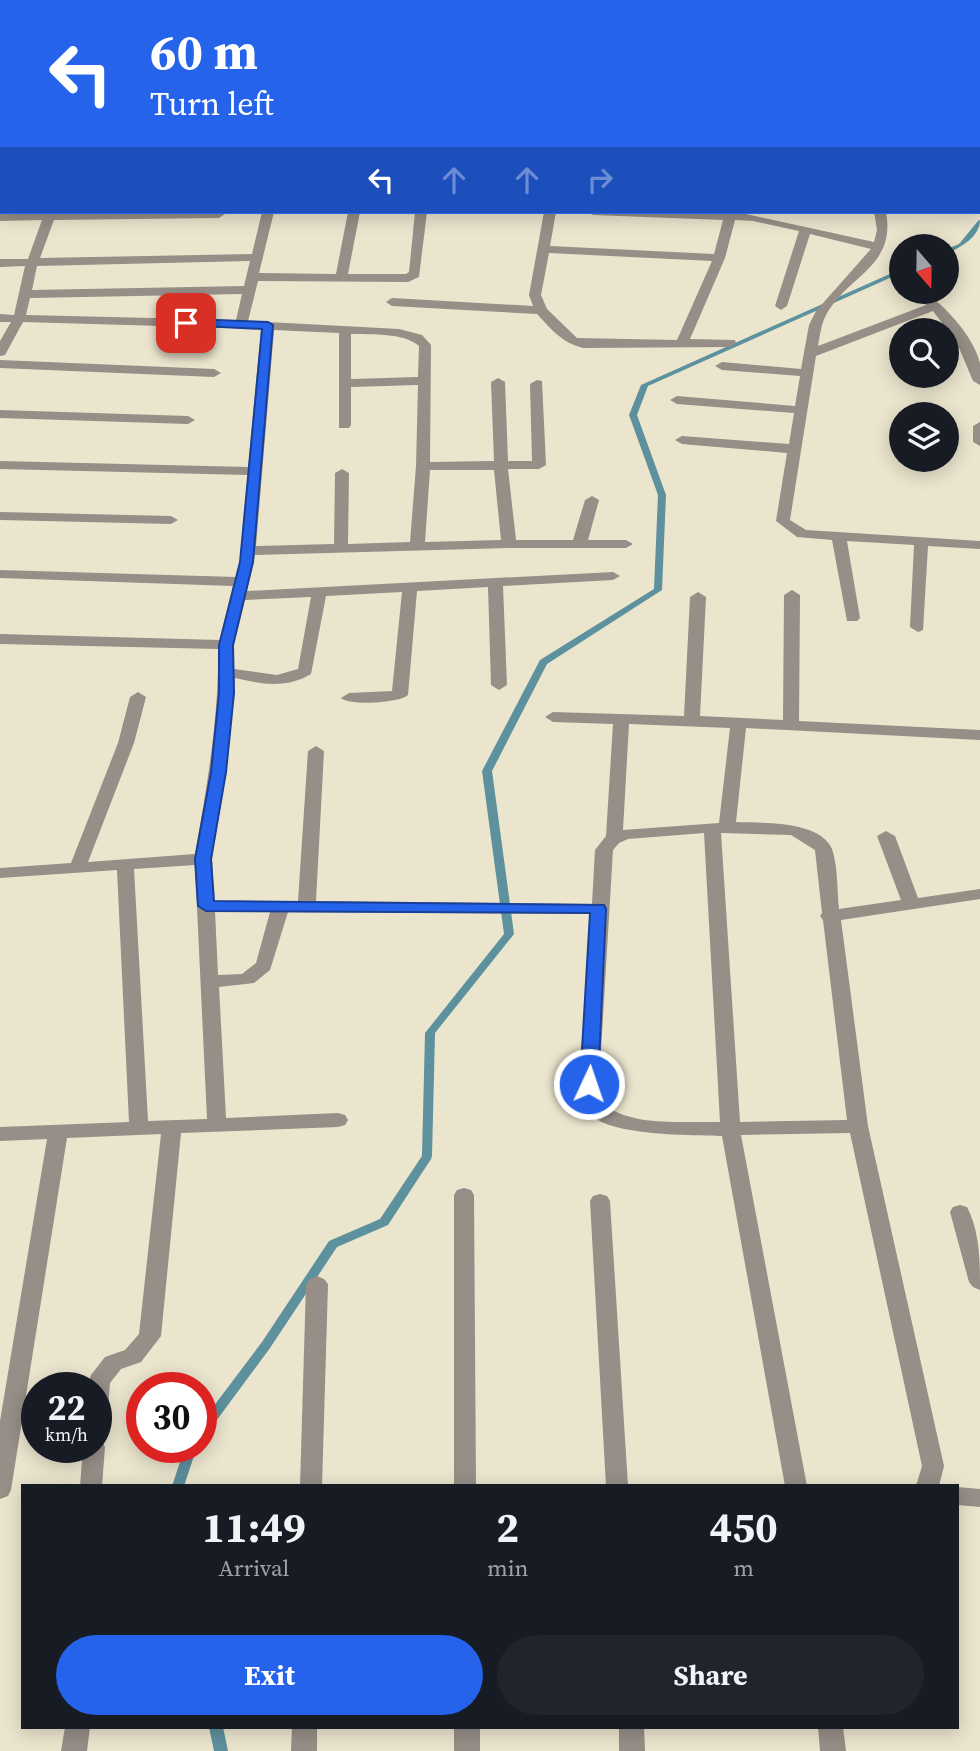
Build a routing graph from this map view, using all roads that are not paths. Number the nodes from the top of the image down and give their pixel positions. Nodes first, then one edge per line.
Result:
1 (51, 214) edge
2 (219, 214) dead end
3 (268, 214) edge
4 (354, 214) edge
5 (421, 214) edge
6 (550, 214) edge
7 (730, 214) edge
8 (736, 214) edge
9 (881, 214) edge
10 (0, 216) edge
11 (806, 229) junction
12 (880, 247) junction
13 (543, 249) junction
14 (257, 257) junction
15 (719, 258) junction
16 (0, 263) edge
17 (32, 263) junction
18 (341, 278) junction
19 (251, 284) junction
20 (26, 294) junction
21 (392, 302) dead end
22 (932, 304) edge
23 (781, 306) dead end
24 (935, 306) junction
25 (541, 310) junction
26 (0, 318) edge
27 (19, 319) junction
28 (241, 324) junction
29 (268, 325) junction
30 (345, 330) junction
31 (682, 343) junction
32 (730, 343) dead end
33 (0, 352) edge
34 (810, 354) junction
35 (0, 364) edge
36 (722, 366) dead end
37 (214, 373) dead end
38 (807, 373) junction
39 (425, 381) junction
40 (980, 381) edge
41 (498, 382) dead end
42 (344, 383) junction
43 (537, 384) dead end
44 (677, 400) dead end
45 (801, 410) junction
46 (0, 414) edge
47 (188, 420) dead end
48 (344, 425) dead end
49 (980, 426) edge
50 (682, 440) dead end
51 (980, 442) edge
52 (795, 449) junction
53 (0, 465) edge
54 (501, 465) junction
55 (423, 466) junction
56 (255, 471) junction
57 (342, 473) dead end
58 (592, 500) dead end
59 (0, 516) edge
60 (171, 520) dead end
61 (839, 536) junction
62 (921, 542) junction
63 (509, 544) junction
64 (579, 544) junction
65 (626, 544) dead end
66 (980, 545) edge
67 (416, 548) junction
68 (341, 549) junction
69 (248, 551) junction
70 (0, 574) edge
71 (612, 576) dead end
72 (495, 583) junction
73 (410, 587) junction
74 (239, 589) junction
75 (319, 592) junction
76 (792, 595) dead end
77 (698, 597) dead end
78 (852, 618) dead end
79 (918, 627) dead end
80 (0, 639) edge
81 (226, 645) junction
82 (226, 672) junction
83 (499, 685) dead end
84 (138, 697) dead end
85 (349, 698) dead end
86 (553, 718) dead end
87 (621, 719) junction
88 (695, 721) junction
89 (738, 725) junction
90 (791, 727) junction
91 (980, 735) edge
92 (316, 751) dead end
93 (719, 829) junction
94 (886, 836) dead end
95 (614, 838) junction
96 (203, 859) junction
97 (126, 865) junction
98 (78, 866) junction
99 (0, 873) edge
100 (980, 894) edge
101 (911, 904) junction
102 (206, 906) junction
103 (281, 906) junction
104 (307, 906) junction
105 (598, 909) junction
106 (829, 916) junction
107 (209, 982) junction
108 (338, 1120) dead end
109 (217, 1125) junction
110 (858, 1126) junction
111 (172, 1127) junction
112 (730, 1127) junction
113 (139, 1128) junction
114 (58, 1132) junction
115 (0, 1134) edge
116 (464, 1195) dead end
117 (600, 1200) dead end
118 (960, 1212) dead end
119 (980, 1282) edge
120 (317, 1283) dead end
121 (106, 1372) edge
122 (93, 1463) edge
123 (91, 1484) edge
124 (311, 1484) edge
125 (466, 1484) edge
126 (617, 1484) edge
127 (796, 1484) edge
128 (928, 1484) edge
129 (0, 1490) edge
130 (959, 1496) edge
131 (980, 1498) edge
132 (78, 1729) edge
133 (305, 1729) edge
134 (467, 1729) edge
135 (631, 1729) edge
136 (830, 1729) edge
137 (74, 1751) edge
138 (304, 1751) edge
139 (467, 1751) edge
140 (632, 1751) edge
141 (833, 1751) edge

1 - 2 street
1 - 10 street
1 - 17 street
3 - 14 street
4 - 18 street
5 - 18 street
6 - 13 street
7 - 15 street
8 - 11 street
9 - 12 street
11 - 12 street
11 - 23 street
12 - 34 street
13 - 15 street
13 - 25 street
14 - 17 street
14 - 19 street
15 - 31 street
16 - 17 street
17 - 20 street
18 - 19 street
19 - 20 street
19 - 28 street
20 - 27 street
21 - 25 street
22 - 24 street
24 - 34 street
24 - 40 street
25 - 31 street
26 - 27 street
27 - 28 street
27 - 33 street
28 - 29 street
29 - 30 street
29 - 56 street
30 - 39 street
30 - 42 street
31 - 32 street
34 - 38 street
35 - 37 street
36 - 38 street
38 - 45 street
39 - 42 street
39 - 55 street
41 - 54 street
42 - 48 street
43 - 54 street
44 - 45 street
45 - 52 street
46 - 47 street
49 - 51 street
50 - 52 street
52 - 61 street
53 - 56 street
54 - 55 street
54 - 63 street
55 - 67 street
56 - 69 street
57 - 68 street
58 - 64 street
59 - 60 street
61 - 62 street
61 - 78 street
62 - 66 street
62 - 79 street
63 - 64 street
63 - 67 street
64 - 65 street
67 - 68 street
68 - 69 street
69 - 74 street
70 - 74 street
71 - 72 street
72 - 73 street
72 - 83 street
73 - 75 street
73 - 85 street
74 - 75 street
74 - 81 street
75 - 82 street
76 - 90 street
77 - 88 street
80 - 81 street
81 - 82 street
82 - 96 street
84 - 98 street
86 - 87 street
87 - 88 street
87 - 95 street
88 - 89 street
89 - 90 street
89 - 93 street
90 - 91 street
92 - 104 street
93 - 95 street
93 - 106 street
93 - 112 street
94 - 101 street
95 - 105 street
96 - 97 street
96 - 102 street
97 - 98 street
97 - 113 street
98 - 99 street
100 - 101 street
101 - 106 street
102 - 103 street
102 - 107 street
103 - 104 street
103 - 107 street
104 - 105 street
105 - 112 street
106 - 110 street
107 - 109 street
108 - 109 street
109 - 111 street
110 - 112 street
110 - 128 street
111 - 113 street
111 - 121 street
112 - 127 street
113 - 114 street
114 - 115 street
114 - 129 street
116 - 125 street
117 - 126 street
118 - 119 street
120 - 124 street
122 - 123 street
130 - 131 street
132 - 137 street
133 - 138 street
134 - 139 street
135 - 140 street
136 - 141 street

